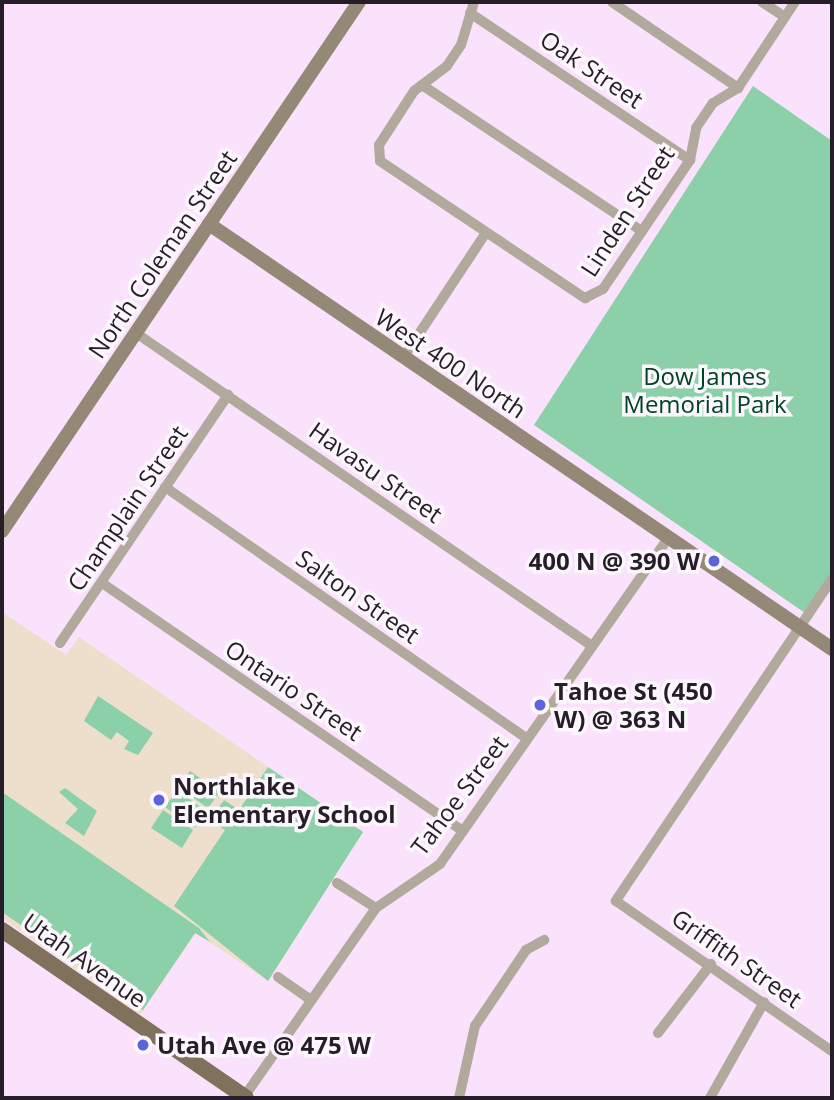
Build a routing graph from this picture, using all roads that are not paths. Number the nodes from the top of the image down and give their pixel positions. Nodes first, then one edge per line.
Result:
1 (359, 2) edge
2 (474, 2) edge
3 (612, 2) edge
4 (762, 2) edge
5 (795, 2) edge
6 (470, 13) junction
7 (785, 17) junction
8 (422, 85) junction
9 (738, 88) junction
10 (690, 160) junction
11 (209, 224) junction
12 (642, 231) junction
13 (485, 234) junction
14 (136, 333) junction
15 (403, 358) junction
16 (228, 395) junction
17 (165, 487) junction
18 (2, 531) edge
19 (668, 538) junction
20 (832, 579) edge
21 (102, 583) junction
22 (799, 627) junction
23 (60, 643) dead end
24 (592, 646) junction
25 (832, 649) edge
26 (527, 739) junction
27 (463, 831) junction
28 (337, 883) dead end
29 (376, 908) junction
30 (2, 930) edge
31 (544, 940) dead end
32 (711, 964) junction
33 (278, 977) dead end
34 (312, 1000) junction
35 (764, 1002) junction
36 (658, 1033) dead end
37 (832, 1051) edge
38 (245, 1098) edge
39 (459, 1098) edge
40 (709, 1098) edge

1 - 11 street, North Coleman Street
2 - 6 street
3 - 9 street
4 - 7 street
5 - 7 street, Linden Street
6 - 8 street
6 - 10 street, Oak Street
7 - 9 street, Linden Street
8 - 12 street
8 - 13 street, Linden Street
9 - 10 street, Linden Street
10 - 12 street, Linden Street
11 - 14 street, North Coleman Street
11 - 15 street, West 400 North
12 - 13 street, Linden Street
13 - 15 street
14 - 16 street, Havasu Street
14 - 18 street, North Coleman Street
15 - 19 street, West 400 North
16 - 17 street, Champlain Street
16 - 24 street, Havasu Street
17 - 21 street, Champlain Street
17 - 26 street, Salton Street
19 - 22 street, West 400 North
19 - 24 street, Tahoe Street
20 - 22 street
21 - 23 street, Champlain Street
21 - 27 street, Ontario Street
22 - 25 street, West 400 North
22 - 32 street, Griffith Street
24 - 26 street, Tahoe Street
26 - 27 street, Tahoe Street
27 - 29 street, Tahoe Street
28 - 29 street
29 - 34 street, Tahoe Street
30 - 38 main road, Utah Avenue
31 - 39 street
32 - 35 street, Griffith Street
32 - 36 street
33 - 34 street
34 - 38 street, Tahoe Street
35 - 37 street, Griffith Street
35 - 40 street

